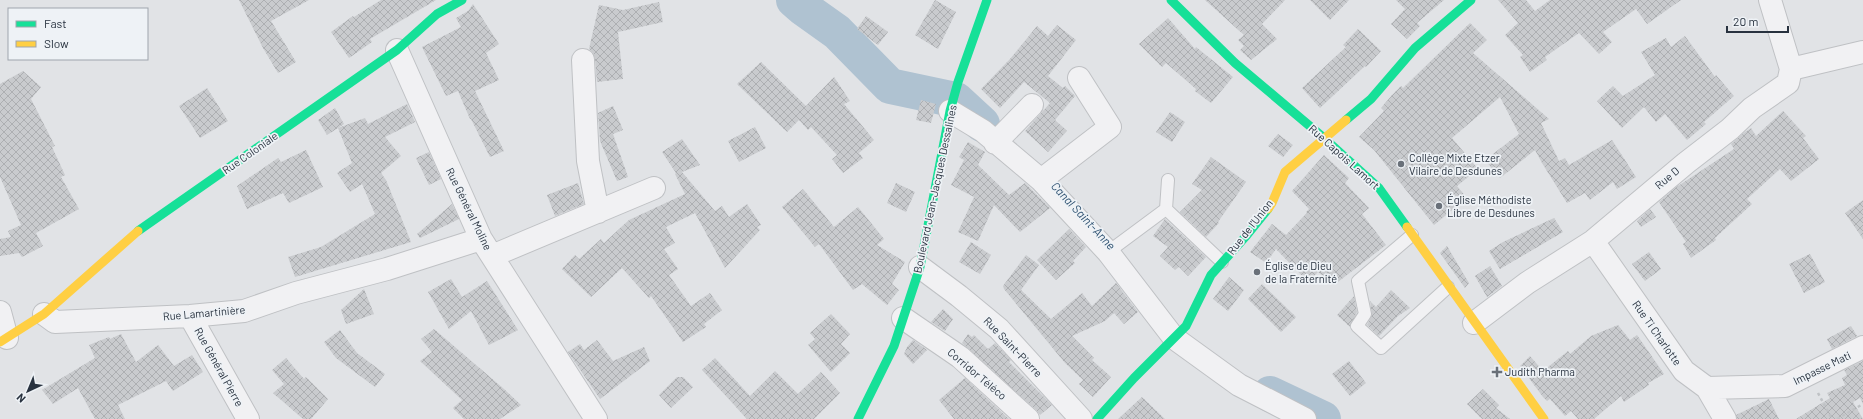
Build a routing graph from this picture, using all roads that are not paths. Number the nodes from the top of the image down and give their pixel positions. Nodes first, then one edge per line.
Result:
1 (462, 0) edge
2 (987, 0) edge
3 (1171, 0) edge
4 (1471, 0) edge
5 (1770, 0) edge
6 (397, 50) junction
7 (1863, 52) edge
8 (583, 60) dead end
9 (1791, 69) junction
10 (1080, 78) dead end
11 (1032, 105) dead end
12 (951, 108) junction
13 (1324, 138) junction
14 (995, 143) junction
15 (1041, 180) junction
16 (1168, 180) dead end
17 (654, 188) dead end
18 (1166, 210) junction
19 (598, 212) junction
20 (1412, 235) junction
21 (1593, 241) junction
22 (486, 248) junction
23 (1108, 252) junction
24 (1222, 262) junction
25 (920, 267) junction
26 (1448, 286) junction
27 (0, 312) edge
28 (44, 314) junction
29 (190, 316) junction
30 (903, 318) junction
31 (1474, 323) junction
32 (1180, 333) junction
33 (3, 340) edge
34 (1863, 347) edge
35 (1707, 388) junction
36 (241, 417) edge
37 (596, 419) edge
38 (858, 419) edge
39 (1028, 419) edge
40 (1081, 419) edge
41 (1097, 419) edge
42 (1305, 419) edge
43 (1544, 419) edge
44 (1725, 419) edge

1 - 6 street, Rue Coloniale
2 - 12 street, Boulevard Jean-Jacques Dessalines
3 - 13 street, Rue Capois Lamort
4 - 13 street, Rue de l'Union
5 - 9 street
6 - 22 street, Rue Général Moline
6 - 28 street, Rue Coloniale
7 - 9 street
8 - 19 street
9 - 21 street, Rue D
10 - 15 street
11 - 14 street
12 - 14 street
12 - 25 street, Boulevard Jean-Jacques Dessalines
13 - 20 street, Rue Capois Lamort
13 - 24 street, Rue de l'Union
14 - 15 street
15 - 23 street
16 - 18 lane
17 - 19 street, Rue Lamartinière
18 - 23 lane
18 - 24 lane
19 - 22 street, Rue Lamartinière
20 - 26 street, Rue Capois Lamort
20 - 26 lane
21 - 31 street, Rue D
21 - 35 street, Rue Ti Charlotte
22 - 29 street, Rue Lamartinière
22 - 37 street, Rue Général Moline
23 - 32 street
24 - 32 street, Rue de l'Union
25 - 30 street, Boulevard Jean-Jacques Dessalines
25 - 40 street, Rue Saint-Pierre
26 - 31 street, Rue Capois Lamort
27 - 33 street
28 - 29 street, Rue Lamartinière
28 - 33 street
29 - 36 street, Rue Général Pierre
30 - 38 street, Boulevard Jean-Jacques Dessalines
30 - 39 street, Corridor Téléco
31 - 43 street, Rue Capois Lamort
32 - 41 street, Rue de l'Union
32 - 42 street
34 - 35 street, Impasse Mati
35 - 44 street, Rue Ti Charlotte

